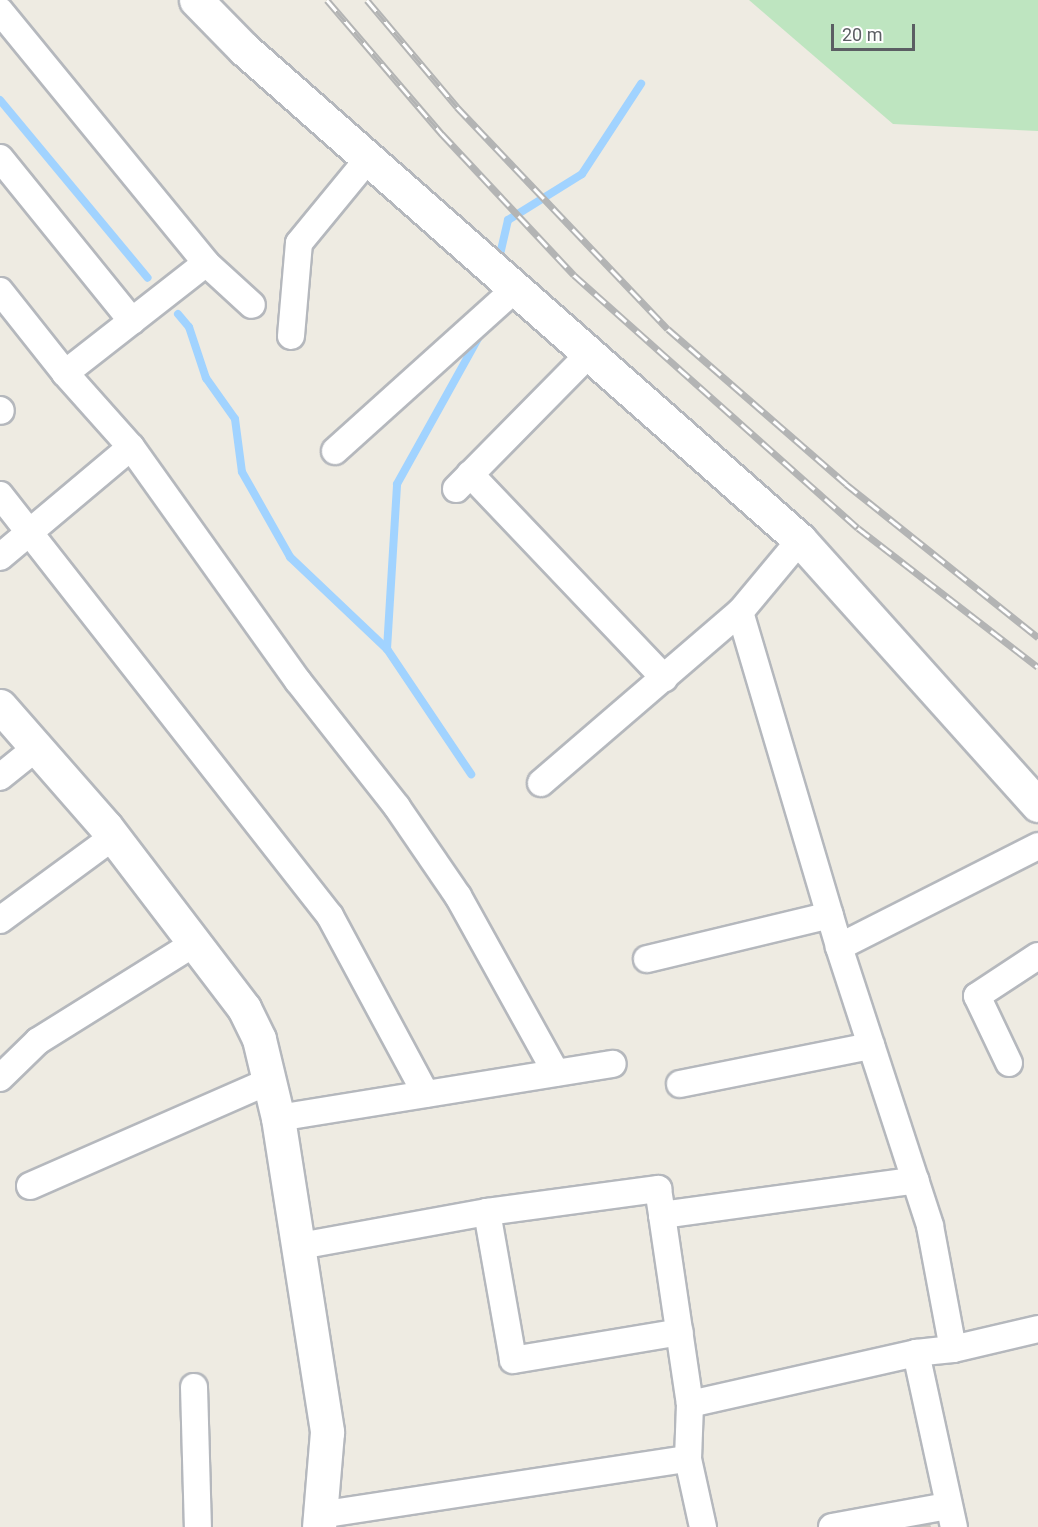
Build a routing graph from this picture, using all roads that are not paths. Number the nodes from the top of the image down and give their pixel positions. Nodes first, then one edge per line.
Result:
1 (196, 0) edge
2 (0, 11) edge
3 (0, 158) edge
4 (368, 159) junction
5 (206, 263) junction
6 (515, 289) junction
7 (0, 291) edge
8 (252, 305) dead end
9 (132, 321) junction
10 (291, 336) dead end
11 (589, 354) junction
12 (65, 373) junction
13 (130, 447) junction
14 (335, 451) dead end
15 (0, 495) edge
16 (30, 532) junction
17 (800, 540) junction
18 (0, 557) edge
19 (740, 612) junction
20 (664, 678) junction
21 (0, 706) edge
22 (36, 748) junction
23 (0, 777) edge
24 (541, 783) dead end
25 (1038, 805) edge
26 (113, 837) junction
27 (1038, 846) edge
28 (830, 915) junction
29 (0, 920) edge
30 (195, 943) junction
31 (839, 947) junction
32 (1038, 956) edge
33 (647, 958) dead end
34 (871, 1046) junction
35 (1010, 1063) dead end
36 (613, 1064) dead end
37 (556, 1073) junction
38 (0, 1078) edge
39 (272, 1080) junction
40 (680, 1084) dead end
41 (426, 1094) junction
42 (278, 1118) junction
43 (916, 1180) junction
44 (30, 1186) dead end
45 (487, 1212) junction
46 (662, 1215) junction
47 (300, 1246) junction
48 (1038, 1329) edge
49 (680, 1332) junction
50 (953, 1349) junction
51 (916, 1353) junction
52 (194, 1387) dead end
53 (690, 1404) junction
54 (688, 1459) junction
55 (951, 1516) edge
56 (320, 1521) edge
57 (198, 1527) edge
58 (703, 1527) edge
59 (832, 1527) edge

1 - 4 street
2 - 5 street
3 - 9 street
4 - 6 street
4 - 10 street
5 - 8 street
5 - 9 street
6 - 11 street
6 - 14 street
7 - 12 street
9 - 12 street
11 - 17 street
11 - 20 street
12 - 13 street
13 - 16 street
13 - 37 street
15 - 16 street
16 - 18 street
16 - 41 street
17 - 19 street
17 - 25 street
19 - 20 street
19 - 28 street
20 - 24 street
21 - 22 street
22 - 23 street
22 - 26 street
26 - 29 street
26 - 30 street
27 - 31 street
28 - 31 street
28 - 33 street
30 - 38 street
30 - 39 street
31 - 34 street
32 - 35 street
34 - 40 street
34 - 43 street
36 - 37 street
37 - 41 street
39 - 42 street
39 - 44 street
41 - 42 street
42 - 47 street
43 - 46 street
43 - 50 street
45 - 46 street
45 - 47 street
45 - 49 street
46 - 49 street
47 - 56 street
48 - 50 street
49 - 53 street
50 - 51 street
51 - 53 street
51 - 55 street
52 - 57 street
53 - 54 street
54 - 56 street
54 - 58 street
55 - 59 street

